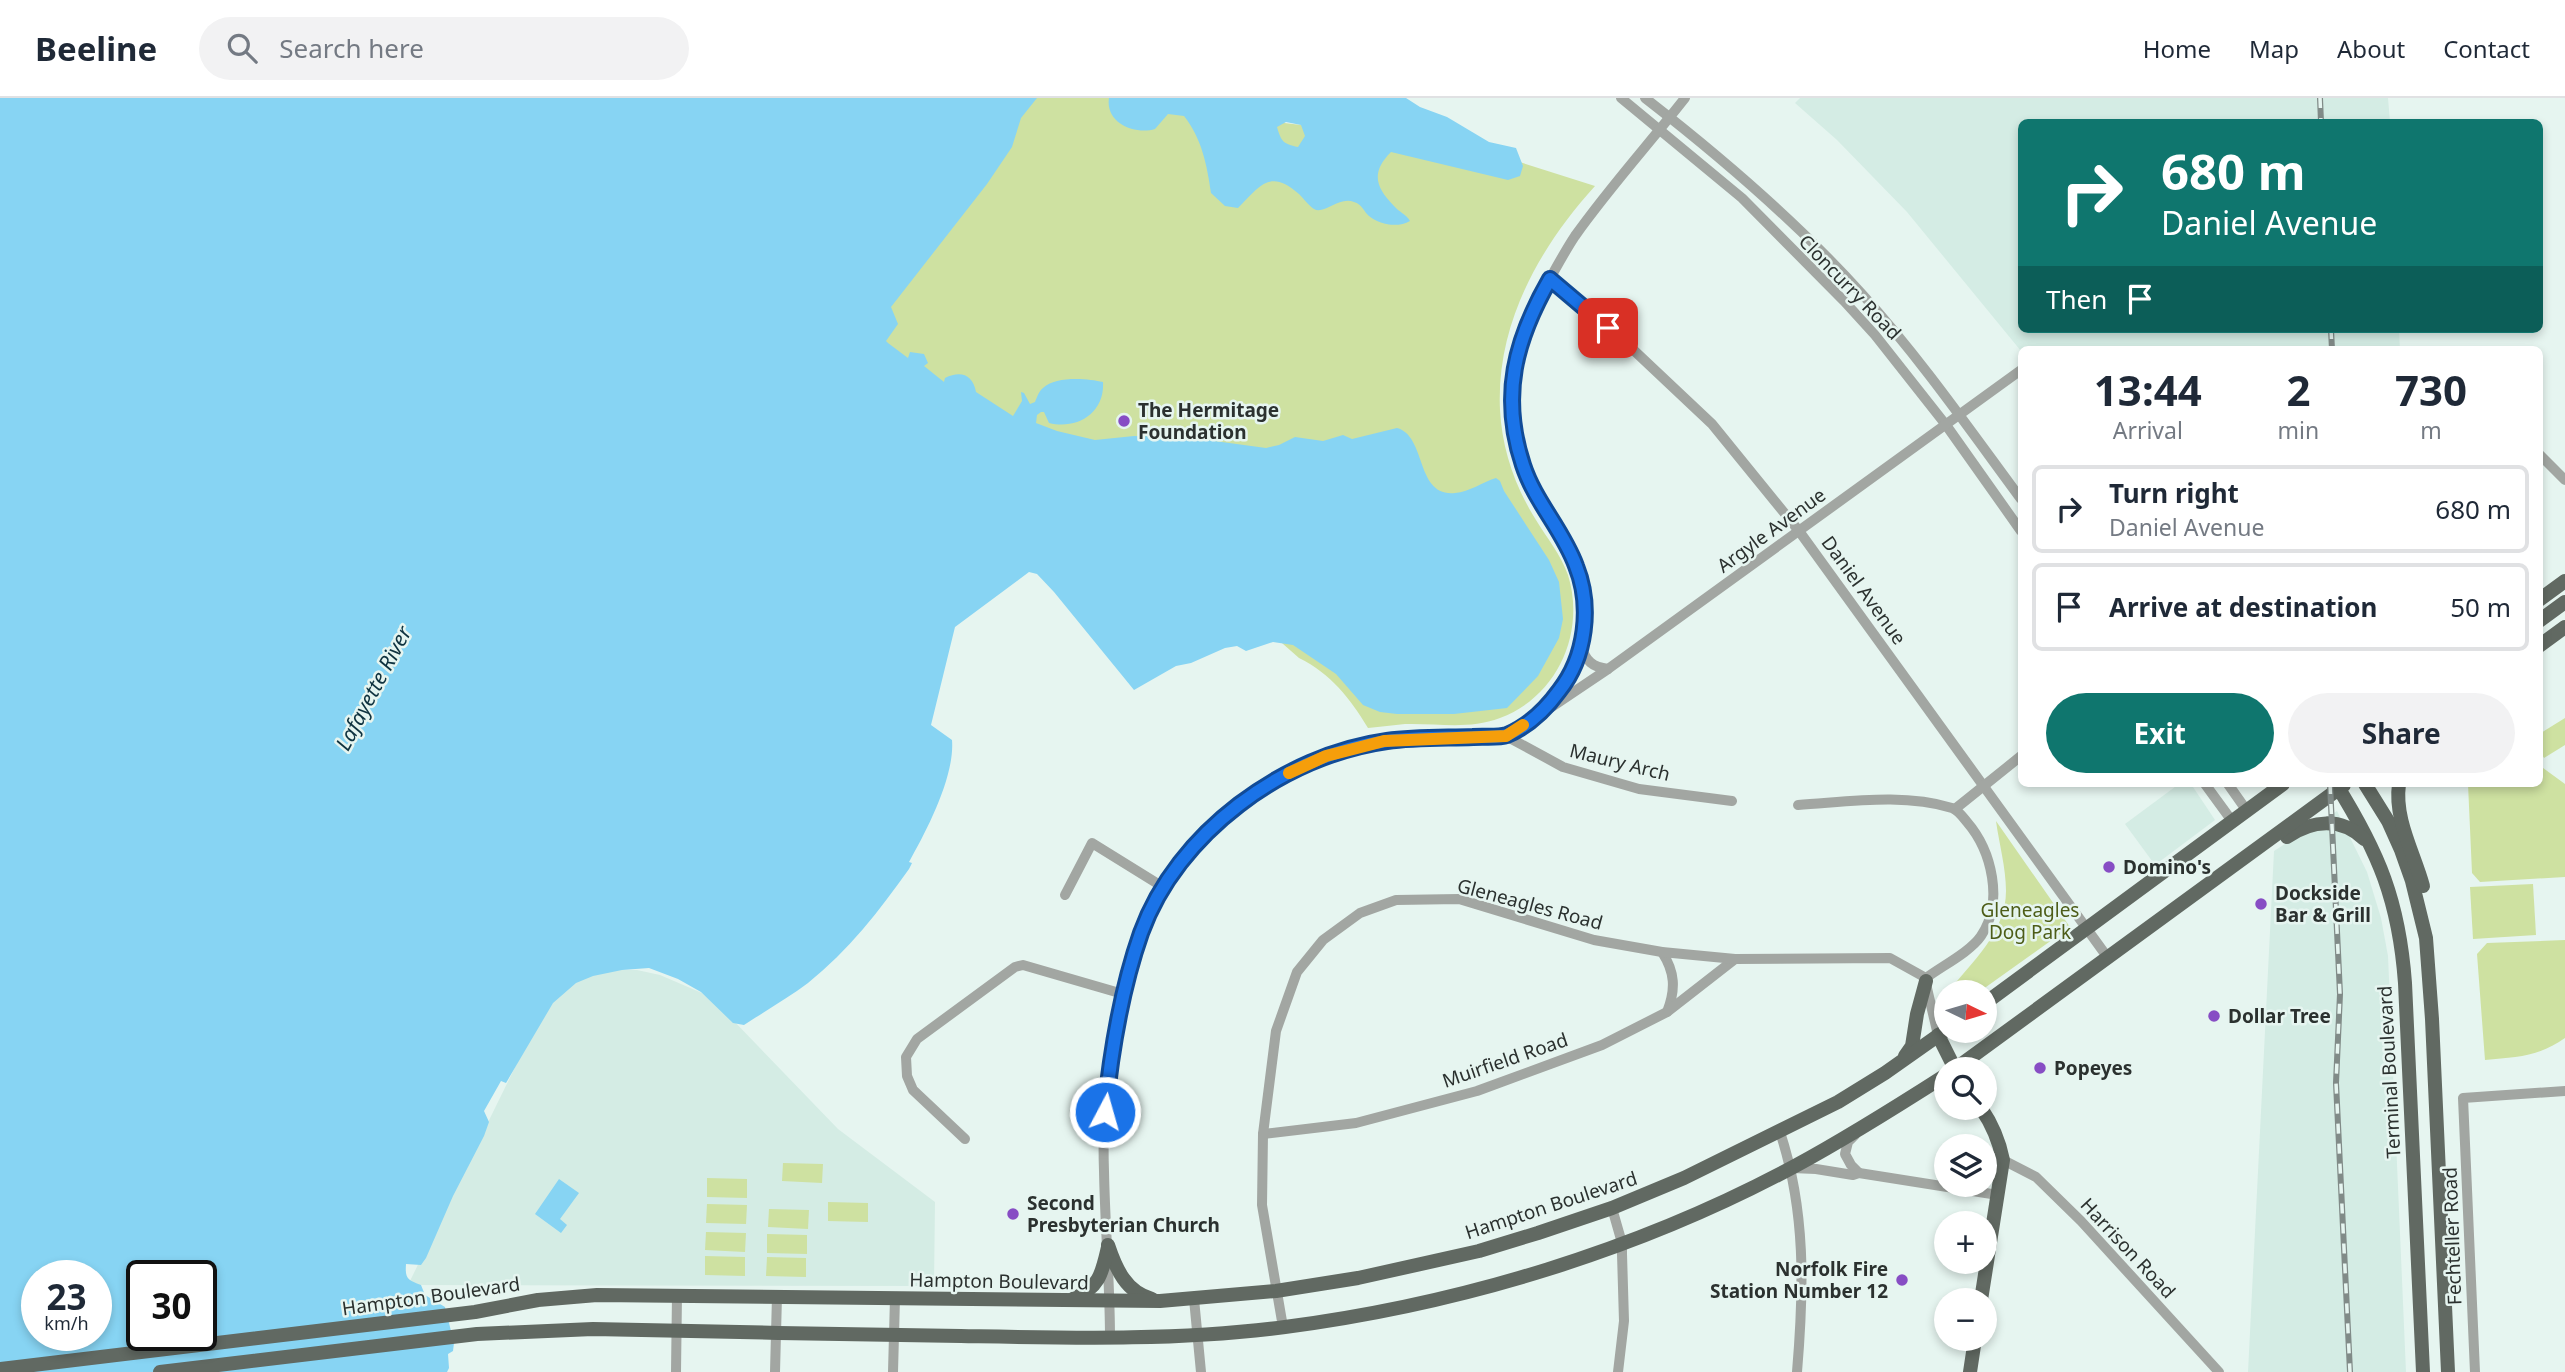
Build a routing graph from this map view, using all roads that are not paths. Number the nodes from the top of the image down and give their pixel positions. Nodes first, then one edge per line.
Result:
1 (1620, 98) edge
2 (1645, 98) edge
3 (1685, 98) edge
4 (1670, 117) junction
5 (1660, 129) junction
6 (1550, 279) junction
7 (2018, 372) edge
8 (1960, 415) junction
9 (1946, 425) junction
10 (2543, 458) edge
11 (2565, 480) edge
12 (2018, 495) edge
13 (2018, 527) edge
14 (1799, 531) junction
15 (2565, 581) edge
16 (2543, 597) edge
17 (2565, 602) edge
18 (2543, 618) edge
19 (2565, 627) edge
20 (2543, 643) edge
21 (1581, 646) junction
22 (1608, 669) junction
23 (1539, 715) junction
24 (1506, 736) junction
25 (2018, 758) edge
26 (1984, 785) junction
27 (2207, 787) edge
28 (2230, 787) edge
29 (2265, 787) edge
30 (2279, 787) edge
31 (2339, 787) edge
32 (2343, 787) edge
33 (2367, 787) edge
34 (2399, 787) edge
35 (2262, 800) junction
36 (1732, 801) dead end
37 (1798, 805) dead end
38 (1955, 809) junction
39 (2247, 811) junction
40 (2232, 821) junction
41 (2372, 846) junction
42 (1163, 887) junction
43 (1065, 895) dead end
44 (2161, 919) junction
45 (2087, 929) junction
46 (1662, 952) junction
47 (2108, 958) junction
48 (1735, 959) junction
49 (1926, 979) junction
50 (1123, 994) junction
51 (1997, 994) edge
52 (1934, 1006) edge
53 (1667, 1012) junction
54 (1934, 1039) edge
55 (1972, 1057) edge
56 (1902, 1061) junction
57 (1934, 1083) edge
58 (2565, 1091) edge
59 (2436, 1099) junction
60 (1989, 1120) edge
61 (1859, 1130) junction
62 (1780, 1132) junction
63 (1263, 1134) junction
64 (965, 1139) dead end
65 (2003, 1160) junction
66 (1791, 1168) junction
67 (1859, 1173) junction
68 (1998, 1195) junction
69 (1612, 1208) junction
70 (1622, 1243) junction
71 (1108, 1245) junction
72 (1984, 1288) edge
73 (1276, 1291) junction
74 (677, 1295) junction
75 (777, 1296) junction
76 (895, 1298) junction
77 (1195, 1299) junction
78 (1068, 1301) junction
79 (1160, 1301) junction
80 (1110, 1302) junction
81 (1283, 1327) junction
82 (676, 1331) junction
83 (776, 1333) junction
84 (894, 1335) junction
85 (1197, 1335) junction
86 (1110, 1339) junction
87 (1973, 1351) edge
88 (0, 1369) edge
89 (160, 1372) edge
90 (676, 1372) edge
91 (775, 1372) edge
92 (894, 1372) edge
93 (1201, 1372) edge
94 (1618, 1372) edge
95 (1797, 1372) edge
96 (1970, 1372) edge
97 (2219, 1372) edge
98 (2423, 1372) edge
99 (2448, 1372) edge
100 (2475, 1372) edge

1 - 5 street, Cloncurry Road
2 - 4 street, Cloncurry Road
3 - 4 street
4 - 5 street
4 - 8 street, Cloncurry Road
5 - 6 street
5 - 9 street, Cloncurry Road
6 - 14 street, Daniel Avenue
6 - 21 street
7 - 8 street, Argyle Avenue
8 - 9 street, Argyle Avenue
8 - 12 street, Cloncurry Road
9 - 13 street, Cloncurry Road
9 - 14 street, Argyle Avenue
10 - 11 street
14 - 22 street, Argyle Avenue
14 - 26 street, Daniel Avenue
15 - 16 main road
17 - 18 main road
19 - 20 main road
21 - 22 street
21 - 23 street
22 - 23 street, Argyle Avenue
23 - 24 street, Argyle Avenue
24 - 36 street, Maury Arch
24 - 42 street
25 - 26 street
26 - 38 street
26 - 45 street, Daniel Avenue
27 - 40 street
28 - 39 street
29 - 35 main road
30 - 35 main road
31 - 44 main road
32 - 41 main road, Terminal Boulevard
33 - 59 main road
34 - 59 main road
35 - 39 main road
37 - 38 street
38 - 49 street
39 - 40 main road
40 - 45 main road
41 - 44 main road
41 - 98 main road, Terminal Boulevard
42 - 43 street
42 - 50 street
44 - 47 main road
45 - 47 street, Daniel Avenue
45 - 51 main road
46 - 48 street, Gleneagles Road
46 - 53 street
46 - 63 street, Gleneagles Road
47 - 55 main road
48 - 49 street, Gleneagles Road
48 - 53 street, Muirfield Road
49 - 52 street
49 - 56 main road
50 - 64 street
50 - 71 street
53 - 63 street, Muirfield Road
54 - 56 main road, Hampton Boulevard
56 - 62 main road, Hampton Boulevard
57 - 61 main road
58 - 100 street, Fechteller Road
59 - 99 main road
60 - 65 main road
61 - 66 main road
61 - 67 street
62 - 66 street
62 - 69 main road, Hampton Boulevard
63 - 73 street, Gleneagles Road
65 - 68 main road
65 - 97 street, Harrison Road
66 - 67 street
66 - 70 main road
66 - 95 street
67 - 68 street
68 - 72 main road
69 - 70 street
69 - 73 main road, Hampton Boulevard
70 - 81 main road
70 - 94 street
71 - 78 main road
71 - 79 main road
71 - 80 street
73 - 77 main road, Hampton Boulevard
73 - 81 street, Gleneagles Road
74 - 75 main road, Hampton Boulevard
74 - 82 street
74 - 88 main road, Hampton Boulevard
75 - 76 main road, Hampton Boulevard
75 - 83 street
76 - 78 main road, Hampton Boulevard
76 - 84 street
77 - 79 main road, Hampton Boulevard
77 - 85 street
78 - 80 main road, Hampton Boulevard
79 - 80 main road, Hampton Boulevard
80 - 86 street
81 - 85 main road
82 - 83 main road
82 - 89 main road
82 - 90 street
83 - 84 main road
83 - 91 street
84 - 86 main road
84 - 92 street
85 - 86 main road
85 - 93 street
87 - 96 main road

